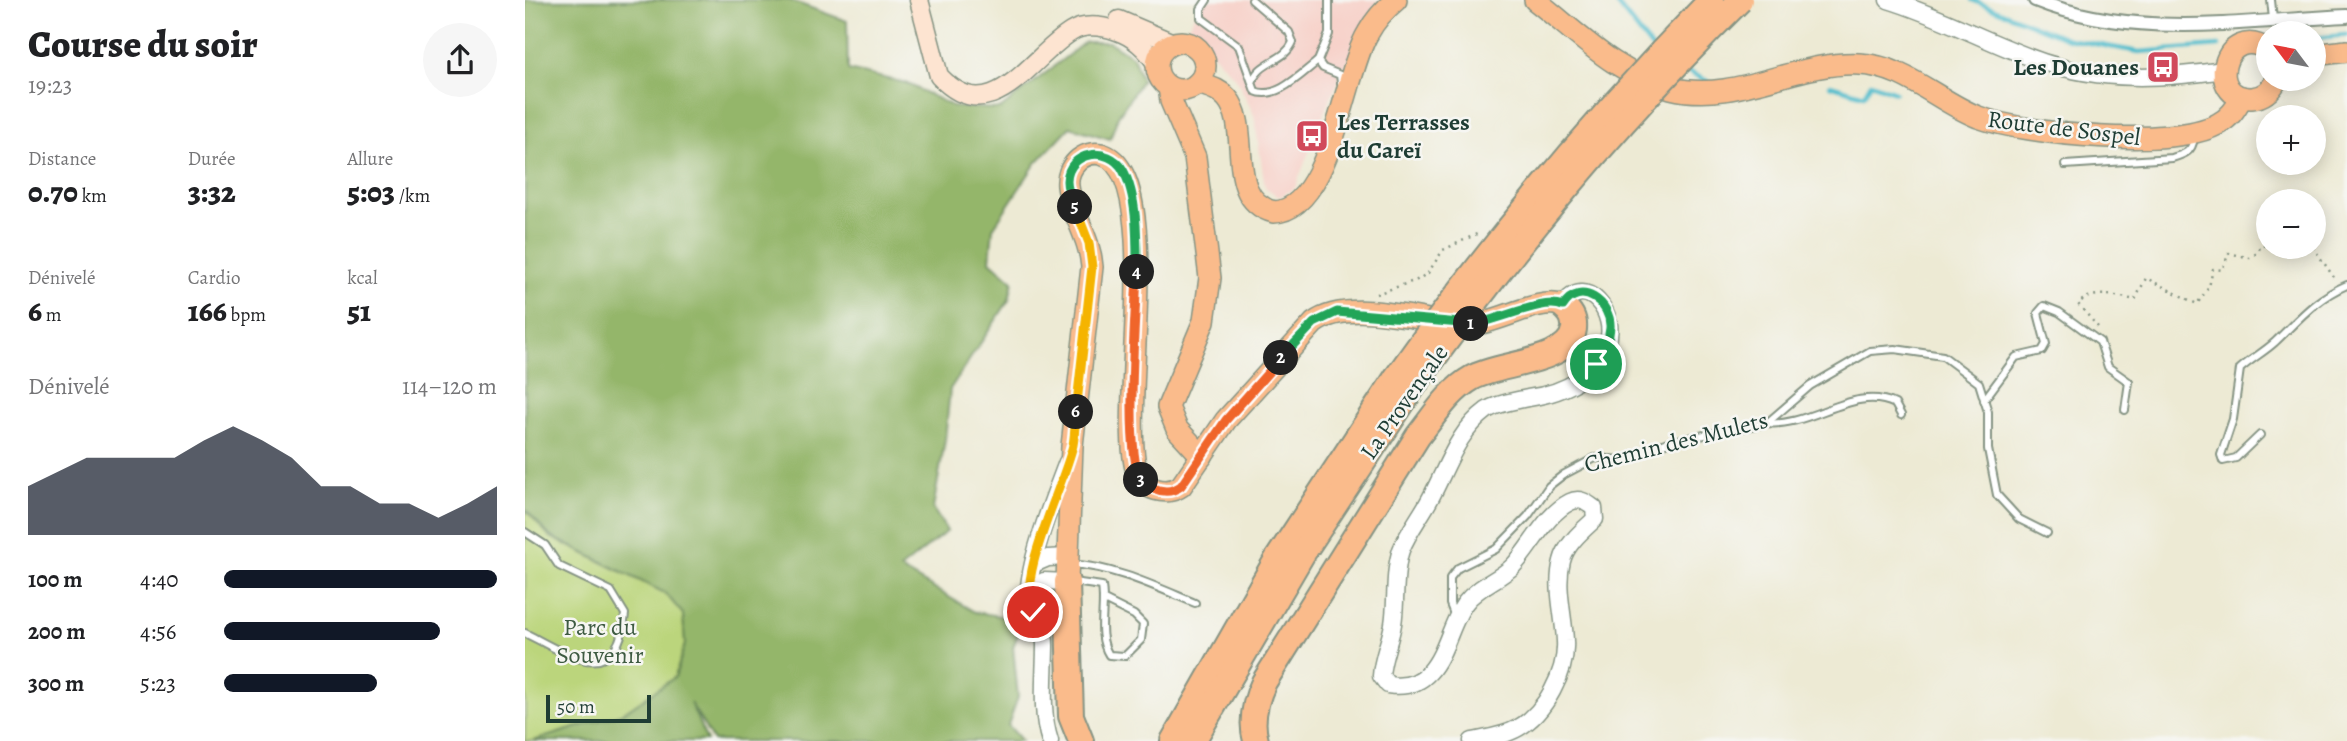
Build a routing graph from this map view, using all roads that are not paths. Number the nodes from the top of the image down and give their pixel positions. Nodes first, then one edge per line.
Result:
1 (919, 0) edge
2 (1207, 0) edge
3 (1252, 0) edge
4 (1329, 0) edge
5 (1377, 0) edge
6 (1396, 0) edge
7 (1535, 0) edge
8 (1548, 0) edge
9 (1711, 0) edge
10 (1740, 0) edge
11 (1888, 0) edge
12 (2035, 0) edge
13 (2271, 0) edge
14 (2347, 16) edge
15 (2273, 19) junction
16 (2249, 20) junction
17 (1569, 27) junction
18 (2256, 39) edge
19 (1173, 43) junction
20 (2256, 47) edge
21 (2347, 51) edge
22 (2326, 53) edge
23 (1318, 61) junction
24 (1157, 65) junction
25 (2224, 70) junction
26 (1338, 73) junction
27 (1018, 77) junction
28 (1190, 81) junction
29 (1252, 85) junction
30 (2267, 91) edge
31 (2242, 97) junction
32 (2195, 132) junction
33 (1334, 135) junction
34 (2064, 165) dead end
35 (1310, 185) junction
36 (2344, 287) edge
37 (1563, 306) junction
38 (1406, 381) junction
39 (1985, 400) junction
40 (2125, 410) dead end
41 (1901, 415) dead end
42 (1767, 423) junction
43 (2260, 435) dead end
44 (1072, 446) junction
45 (1202, 456) junction
46 (525, 532) edge
47 (2047, 533) dead end
48 (1277, 559) junction
49 (1034, 564) junction
50 (1068, 567) junction
51 (1029, 591) junction
52 (1104, 600) junction
53 (1195, 603) dead end
54 (1456, 622) junction
55 (525, 633) edge
56 (1241, 655) junction
57 (1050, 741) edge
58 (1066, 741) edge
59 (1081, 741) edge
60 (1153, 741) edge
61 (1173, 741) edge
62 (1193, 741) edge
63 (1207, 741) edge
64 (1256, 741) edge
65 (1472, 741) edge

1 - 27 main road
2 - 29 lane
3 - 29 lane
4 - 23 lane
5 - 26 main road
6 - 33 main road
7 - 17 main road, Route de Sospel
8 - 17 main road, Route de Sospel
9 - 38 highway, La Provençale, bridge
10 - 38 highway, La Provençale, bridge
11 - 25 street
12 - 16 street
13 - 15 lane
14 - 15 street
15 - 16 street
16 - 18 street
17 - 32 main road, Route de Sospel
19 - 24 main road
19 - 27 main road
19 - 28 main road
20 - 25 main road
21 - 22 main road
23 - 26 lane
23 - 29 lane
24 - 27 main road
24 - 28 main road
25 - 31 main road
26 - 33 lane
26 - 35 main road
28 - 35 main road
28 - 45 main road
30 - 31 main road
31 - 32 main road, Route de Sospel
32 - 34 lane
33 - 35 main road
36 - 43 lane
37 - 45 main road
37 - 54 street
37 - 64 highway
38 - 48 highway, La Provençale
38 - 56 highway, La Provençale
39 - 40 lane
39 - 42 lane, Chemin des Mulets
39 - 47 lane
41 - 42 lane
42 - 54 lane, Chemin des Mulets
44 - 45 main road
44 - 49 street
44 - 50 main road
46 - 55 lane
48 - 60 highway
48 - 61 highway, La Provençale
49 - 50 street
49 - 51 street
50 - 51 street
50 - 52 lane
50 - 53 lane
50 - 58 highway
50 - 59 highway
51 - 57 street
52 - 52 lane
54 - 65 street
56 - 62 highway, La Provençale
56 - 63 highway

